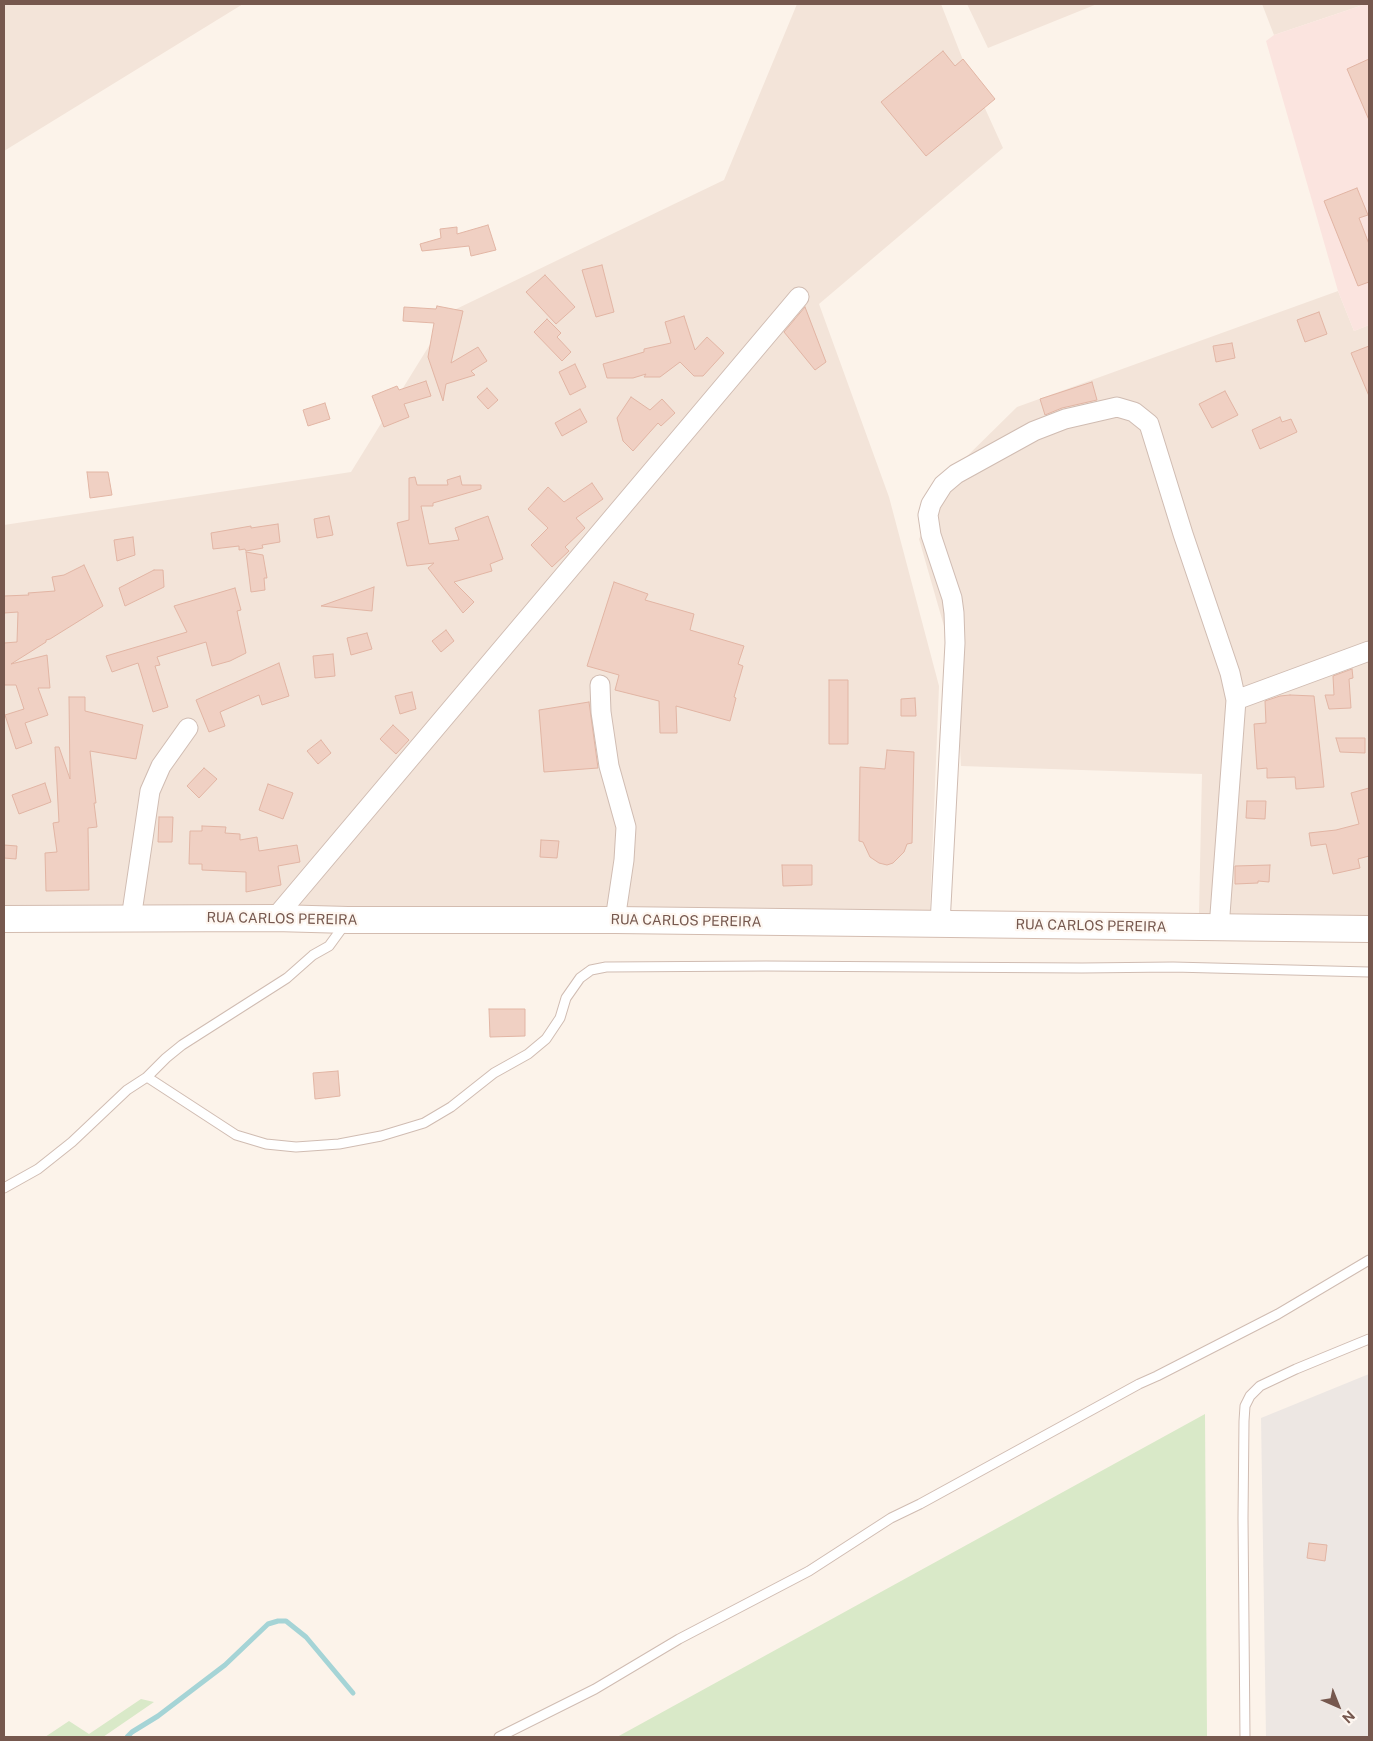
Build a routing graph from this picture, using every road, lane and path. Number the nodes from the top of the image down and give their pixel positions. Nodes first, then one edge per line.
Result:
1 (799, 297) dead end
2 (1369, 651) edge
3 (600, 684) dead end
4 (1236, 700) junction
5 (188, 728) dead end
6 (275, 918) junction
7 (4, 919) edge
8 (132, 919) junction
9 (348, 920) junction
10 (615, 920) junction
11 (940, 924) junction
12 (1219, 928) junction
13 (1369, 929) edge
14 (1369, 972) edge
15 (147, 1077) junction
16 (4, 1188) edge
17 (1369, 1260) edge
18 (1369, 1339) edge
19 (499, 1737) edge
20 (1245, 1737) edge

1 - 6 street
2 - 4 street
3 - 10 street
4 - 11 street
4 - 12 street
5 - 8 street
6 - 8 main road, RUA CARLOS PEREIRA
6 - 9 main road, RUA CARLOS PEREIRA
7 - 8 main road, RUA CARLOS PEREIRA
9 - 10 main road, RUA CARLOS PEREIRA
9 - 15 lane
10 - 11 main road, RUA CARLOS PEREIRA
11 - 12 main road, RUA CARLOS PEREIRA
12 - 13 main road, RUA CARLOS PEREIRA
14 - 15 lane
15 - 16 lane
17 - 19 lane
18 - 20 lane

